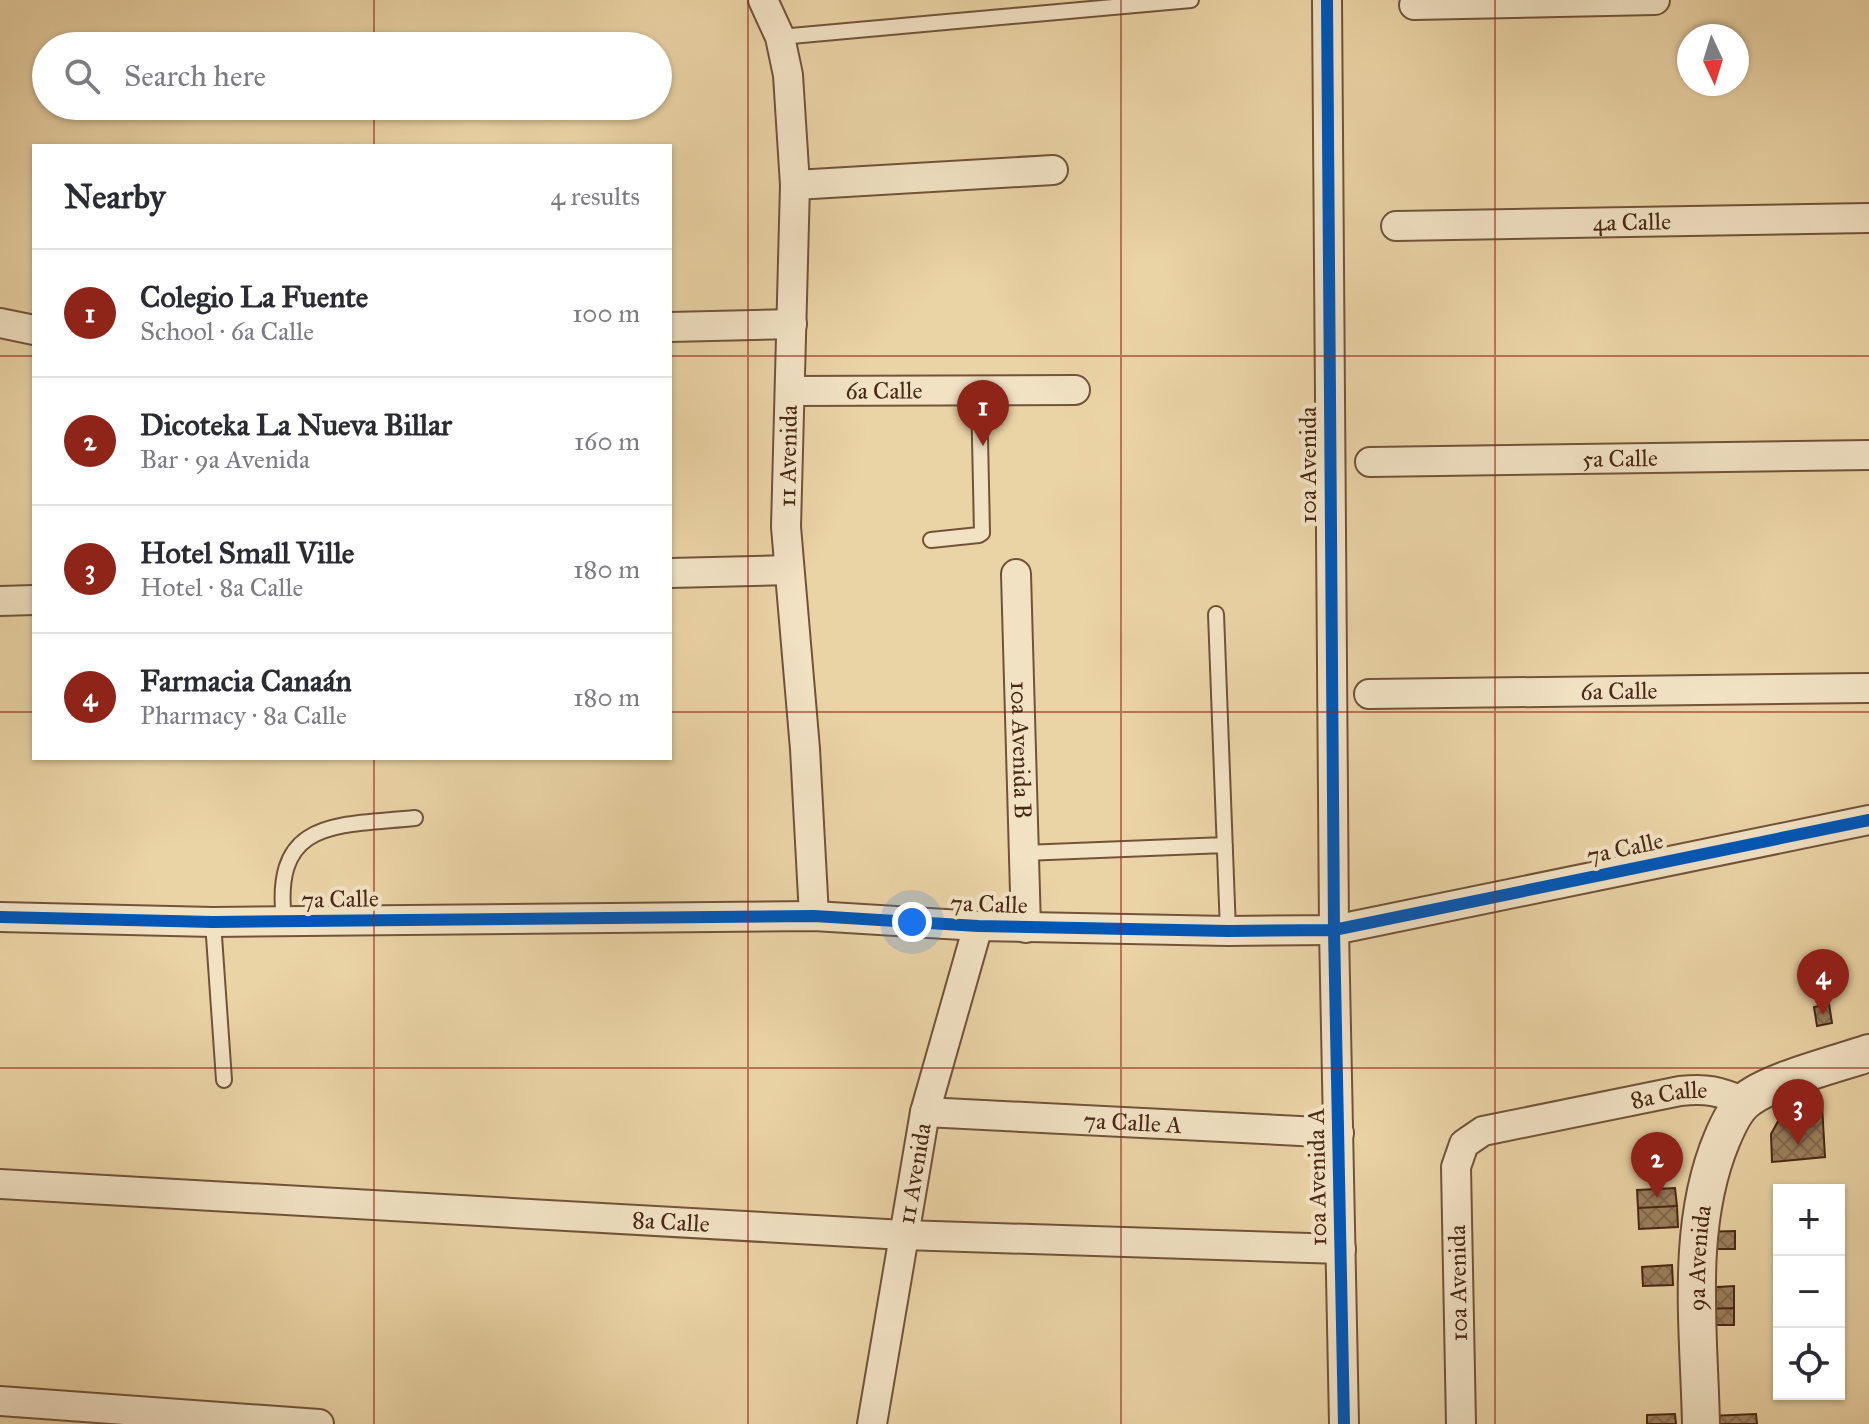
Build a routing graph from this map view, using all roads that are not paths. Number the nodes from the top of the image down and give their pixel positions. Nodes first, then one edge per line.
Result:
1 (763, 0) edge
2 (1191, 0) edge
3 (1327, 0) edge
4 (1655, 0) edge
5 (1414, 5) dead end
6 (780, 37) junction
7 (1053, 170) dead end
8 (795, 185) junction
9 (1869, 218) edge
10 (1396, 226) dead end
11 (0, 323) edge
12 (792, 324) junction
13 (672, 327) edge
14 (32, 330) edge
15 (979, 390) junction
16 (1075, 390) dead end
17 (790, 391) junction
18 (1869, 455) edge
19 (1370, 462) dead end
20 (931, 540) dead end
21 (789, 570) junction
22 (672, 573) edge
23 (1016, 574) dead end
24 (32, 600) edge
25 (0, 601) edge
26 (1216, 614) dead end
27 (1869, 688) edge
28 (1369, 694) dead end
29 (415, 818) dead end
30 (1869, 820) edge
31 (1225, 845) junction
32 (1024, 853) junction
33 (814, 916) junction
34 (0, 917) edge
35 (284, 921) junction
36 (213, 922) junction
37 (978, 926) junction
38 (1026, 928) junction
39 (1334, 930) junction
40 (1228, 931) junction
41 (1869, 1053) edge
42 (224, 1080) dead end
43 (1744, 1102) junction
44 (925, 1112) junction
45 (1339, 1133) junction
46 (1464, 1144) joint
47 (0, 1184) edge
48 (904, 1235) junction
49 (1341, 1249) junction
50 (0, 1401) edge
51 (319, 1424) edge
52 (872, 1424) edge
53 (1344, 1424) edge
54 (1461, 1424) edge
55 (1701, 1424) edge

1 - 6 street, 11 Avenida
2 - 6 lane
3 - 39 street, 10a Avenida
4 - 5 street
6 - 8 street, 11 Avenida
7 - 8 street
8 - 12 street, 11 Avenida
9 - 10 street, 4a Calle
11 - 14 street
12 - 13 street
12 - 17 street, 11 Avenida
15 - 16 street, 6a Calle
15 - 17 street, 6a Calle
15 - 20 lane
17 - 21 street, 11 Avenida
18 - 19 street, 5a Calle
21 - 22 street
21 - 33 street, 11 Avenida
23 - 32 street, 10a Avenida B
24 - 25 street
26 - 31 lane
27 - 28 street, 6a Calle
29 - 35 lane
30 - 39 street, 7a Calle
31 - 32 lane
31 - 40 lane
32 - 38 street, 10a Avenida B
33 - 35 street, 7a Calle
33 - 37 street, 7a Calle
34 - 36 street, 7a Calle
35 - 36 street, 7a Calle
36 - 42 lane
37 - 38 street, 7a Calle
37 - 44 street, 11 Avenida
38 - 40 street, 7a Calle
39 - 40 street, 7a Calle
39 - 45 street, 10a Avenida A
41 - 43 street, 8a Calle
43 - 46 street, 8a Calle
43 - 55 street, 9a Avenida
44 - 45 street, 7a Calle A
44 - 48 street, 11 Avenida
45 - 49 street, 10a Avenida A
46 - 54 street, 10a Avenida
47 - 48 street, 8a Calle
48 - 49 street, 8a Calle
48 - 52 street, 11 Avenida
49 - 53 street, 10a Avenida A
50 - 51 street

